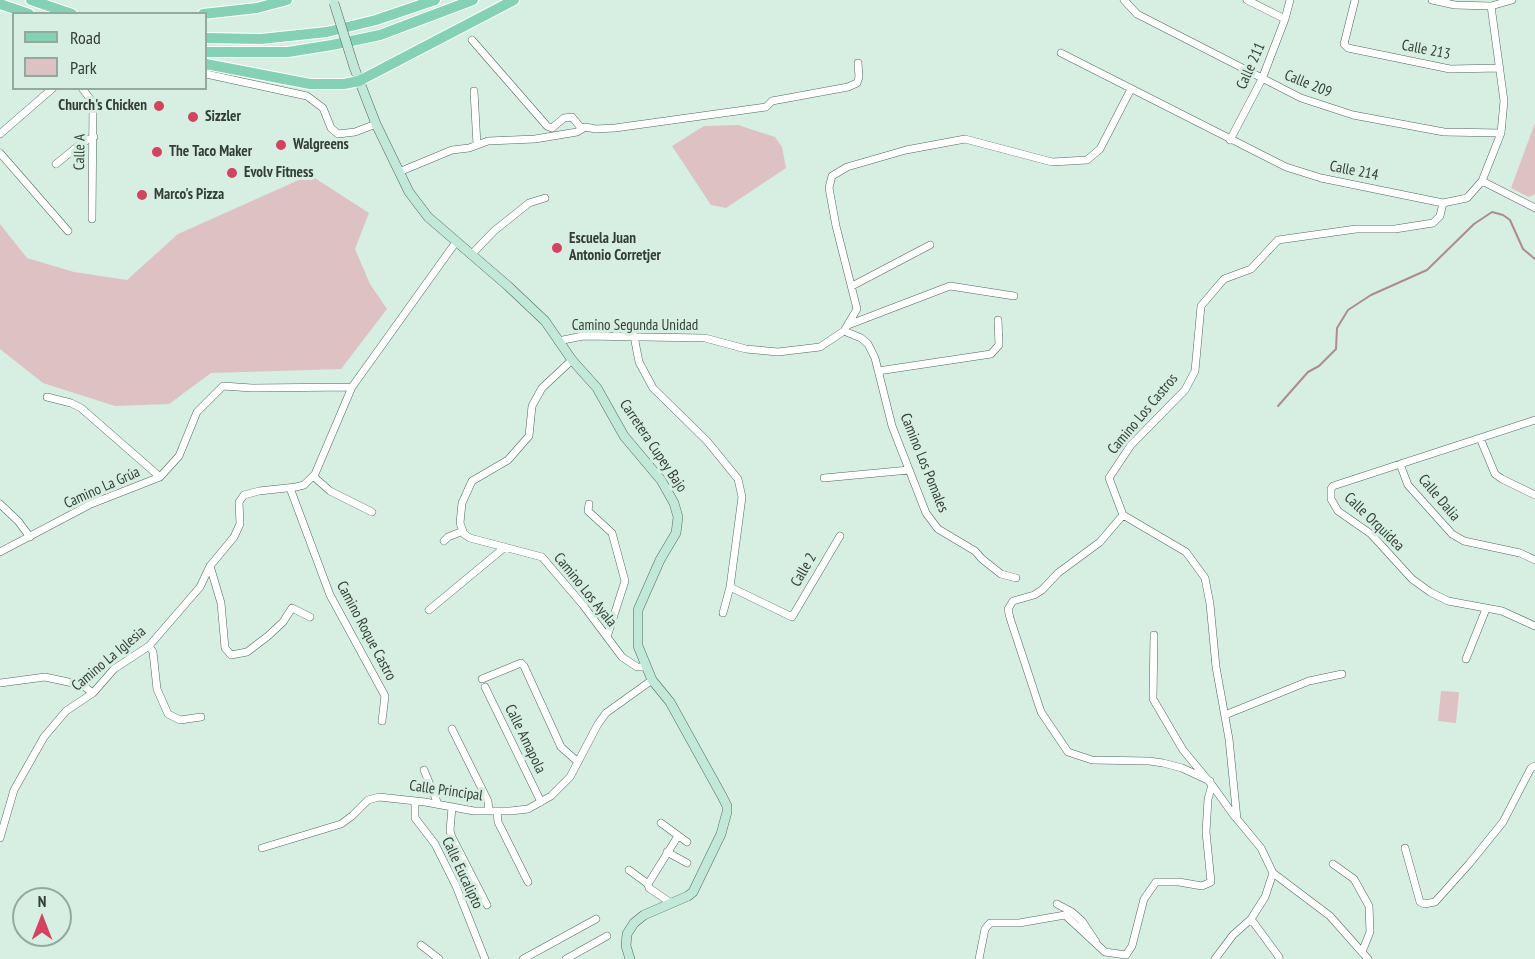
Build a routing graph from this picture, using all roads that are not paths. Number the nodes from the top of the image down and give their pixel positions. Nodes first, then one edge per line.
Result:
1 (31, 0) edge
2 (287, 0) edge
3 (435, 0) edge
4 (473, 0) edge
5 (514, 0) edge
6 (1124, 0) edge
7 (1247, 0) edge
8 (1290, 0) edge
9 (1355, 0) edge
10 (1432, 0) edge
11 (1512, 0) edge
12 (334, 2) edge
13 (0, 4) edge
14 (1491, 6) junction
15 (23, 12) edge
16 (66, 12) edge
17 (207, 14) edge
18 (1285, 19) junction
19 (207, 38) edge
20 (472, 39) dead end
21 (207, 52) edge
22 (1061, 53) dead end
23 (858, 63) dead end
24 (207, 64) edge
25 (1500, 68) junction
26 (207, 74) edge
27 (1262, 79) junction
28 (359, 81) junction
29 (1131, 89) junction
30 (51, 90) edge
31 (83, 90) edge
32 (474, 91) dead end
33 (376, 124) junction
34 (582, 129) junction
35 (0, 134) edge
36 (1501, 134) junction
37 (94, 137) junction
38 (1230, 140) junction
39 (477, 145) junction
40 (0, 153) edge
41 (56, 164) dead end
42 (399, 172) junction
43 (1482, 181) junction
44 (545, 198) dead end
45 (1443, 203) junction
46 (1535, 208) edge
47 (92, 219) dead end
48 (68, 231) dead end
49 (456, 242) junction
50 (930, 245) dead end
51 (471, 255) junction
52 (852, 286) junction
53 (1014, 296) dead end
54 (998, 320) dead end
55 (846, 328) junction
56 (634, 336) junction
57 (558, 340) junction
58 (572, 360) junction
59 (878, 371) junction
60 (352, 387) junction
61 (47, 397) dead end
62 (1535, 420) edge
63 (1480, 438) junction
64 (1400, 464) junction
65 (909, 470) junction
66 (313, 476) junction
67 (160, 477) junction
68 (824, 478) dead end
69 (290, 488) junction
70 (1535, 495) edge
71 (0, 504) edge
72 (589, 504) dead end
73 (372, 512) dead end
74 (1123, 515) junction
75 (463, 531) junction
76 (840, 536) dead end
77 (30, 537) junction
78 (444, 542) dead end
79 (505, 547) junction
80 (0, 552) edge
81 (1535, 560) edge
82 (210, 566) junction
83 (1016, 578) dead end
84 (730, 586) junction
85 (1486, 609) junction
86 (429, 610) dead end
87 (723, 613) dead end
88 (310, 617) dead end
89 (1535, 626) edge
90 (1154, 635) dead end
91 (607, 638) junction
92 (149, 646) junction
93 (1466, 659) dead end
94 (645, 667) junction
95 (1342, 674) dead end
96 (482, 679) dead end
97 (652, 680) junction
98 (0, 683) edge
99 (485, 687) dead end
100 (93, 693) junction
101 (1225, 716) junction
102 (201, 717) dead end
103 (382, 721) dead end
104 (452, 729) dead end
105 (578, 762) junction
106 (1535, 766) edge
107 (424, 770) dead end
108 (1211, 783) junction
109 (415, 801) junction
110 (541, 802) junction
111 (438, 804) junction
112 (452, 807) junction
113 (493, 811) junction
114 (1237, 819) junction
115 (661, 823) dead end
116 (678, 836) junction
117 (0, 838) edge
118 (687, 842) dead end
119 (262, 848) dead end
120 (1405, 848) dead end
121 (668, 852) junction
122 (687, 863) dead end
123 (1333, 864) dead end
124 (629, 870) dead end
125 (1273, 873) junction
126 (528, 882) dead end
127 (648, 885) junction
128 (671, 903) junction
129 (1057, 904) dead end
130 (488, 905) dead end
131 (596, 919) dead end
132 (1251, 919) junction
133 (607, 936) dead end
134 (421, 945) dead end
135 (1099, 946) junction
136 (1362, 952) junction
137 (1279, 957) dead end
138 (439, 959) edge
139 (485, 959) edge
140 (523, 959) edge
141 (566, 959) edge
142 (630, 959) edge
143 (979, 959) edge
144 (1215, 959) edge
145 (1368, 959) edge

1 - 16 main road
2 - 17 main road
3 - 19 main road
4 - 21 main road
5 - 28 main road
6 - 27 street, Calle 209
7 - 18 street
8 - 18 street, Calle 211
9 - 25 street, Calle 213
10 - 14 street
11 - 14 street
12 - 28 street, Carretera Cupey Bajo, bridge
13 - 15 main road
14 - 25 street, Calle 214
18 - 27 street, Calle 211
20 - 34 street
22 - 29 street, Calle 214
23 - 34 street
24 - 28 main road
25 - 36 street, Calle 214
26 - 33 street
27 - 36 street, Calle 209
27 - 38 street, Calle 211
28 - 33 street, Carretera Cupey Bajo
29 - 38 street, Calle 214
29 - 52 street
30 - 35 street
31 - 37 street, Calle A
32 - 39 street
33 - 42 street, Carretera Cupey Bajo
34 - 39 street
36 - 43 street, Calle 214
37 - 41 street
37 - 47 street, Calle A
38 - 45 street, Calle 214
39 - 42 street
40 - 48 street
42 - 49 street, Carretera Cupey Bajo
43 - 45 street, Calle 214
43 - 46 street
44 - 51 street
45 - 74 street, Camino Los Castros
49 - 51 street, Carretera Cupey Bajo
49 - 60 street
50 - 52 street
51 - 57 street, Carretera Cupey Bajo
52 - 55 street
53 - 55 street, Camino Segunda Unidad
54 - 59 street
55 - 56 street, Camino Segunda Unidad
55 - 59 street, Camino Los Pomales
56 - 57 street, Camino Segunda Unidad
56 - 84 street
57 - 58 street, Carretera Cupey Bajo
58 - 75 street
58 - 94 street, Carretera Cupey Bajo
59 - 65 street, Camino Los Pomales
60 - 66 street
60 - 67 street, Camino La Grúa
61 - 67 street
62 - 63 street, Calle Orquídea
63 - 64 street, Calle Orquídea
63 - 70 street
64 - 81 street, Calle Dalia
64 - 85 street, Calle Orquídea
65 - 68 street
65 - 83 street, Camino Los Pomales
66 - 69 street, Camino La Iglesia
66 - 73 street
67 - 77 street, Camino La Grúa
69 - 82 street, Camino La Iglesia
69 - 103 street, Camino Roque Castro
71 - 77 street
72 - 91 street
74 - 101 street
74 - 108 street
75 - 78 street
75 - 79 street, Camino Los Ayala
76 - 84 street, Calle 2
77 - 80 street, Camino La Grúa
79 - 86 street
79 - 91 street, Camino Los Ayala
82 - 88 street
82 - 92 street, Camino La Iglesia
84 - 87 street
85 - 89 street, Calle Orquídea
85 - 93 street
90 - 108 street
91 - 94 street, Camino Los Ayala
92 - 100 street, Camino La Iglesia
92 - 102 street
94 - 97 street, Carretera Cupey Bajo
95 - 101 street
96 - 105 street
97 - 105 street, Calle Principal
97 - 128 street, Carretera Cupey Bajo
98 - 100 street
99 - 110 street, Calle Amapola
100 - 117 street, Camino La Iglesia
101 - 114 street
104 - 113 street
105 - 110 street, Calle Principal
106 - 120 street
107 - 111 street
108 - 114 street
108 - 135 street
109 - 111 street, Calle Principal
109 - 119 street, Calle Principal
109 - 139 street, Calle Eucalipto
110 - 113 street, Calle Principal
111 - 112 street, Calle Principal
112 - 113 street, Calle Principal
112 - 130 street
113 - 126 street
114 - 125 street
115 - 116 street
116 - 118 street
116 - 121 street
121 - 122 street
121 - 127 street
123 - 136 street
124 - 127 street
125 - 132 street
125 - 136 street
127 - 128 street
128 - 142 street, Carretera Cupey Bajo
129 - 135 street
131 - 140 street
132 - 137 street
132 - 144 street
133 - 141 street
134 - 138 street
135 - 143 street
136 - 145 street

